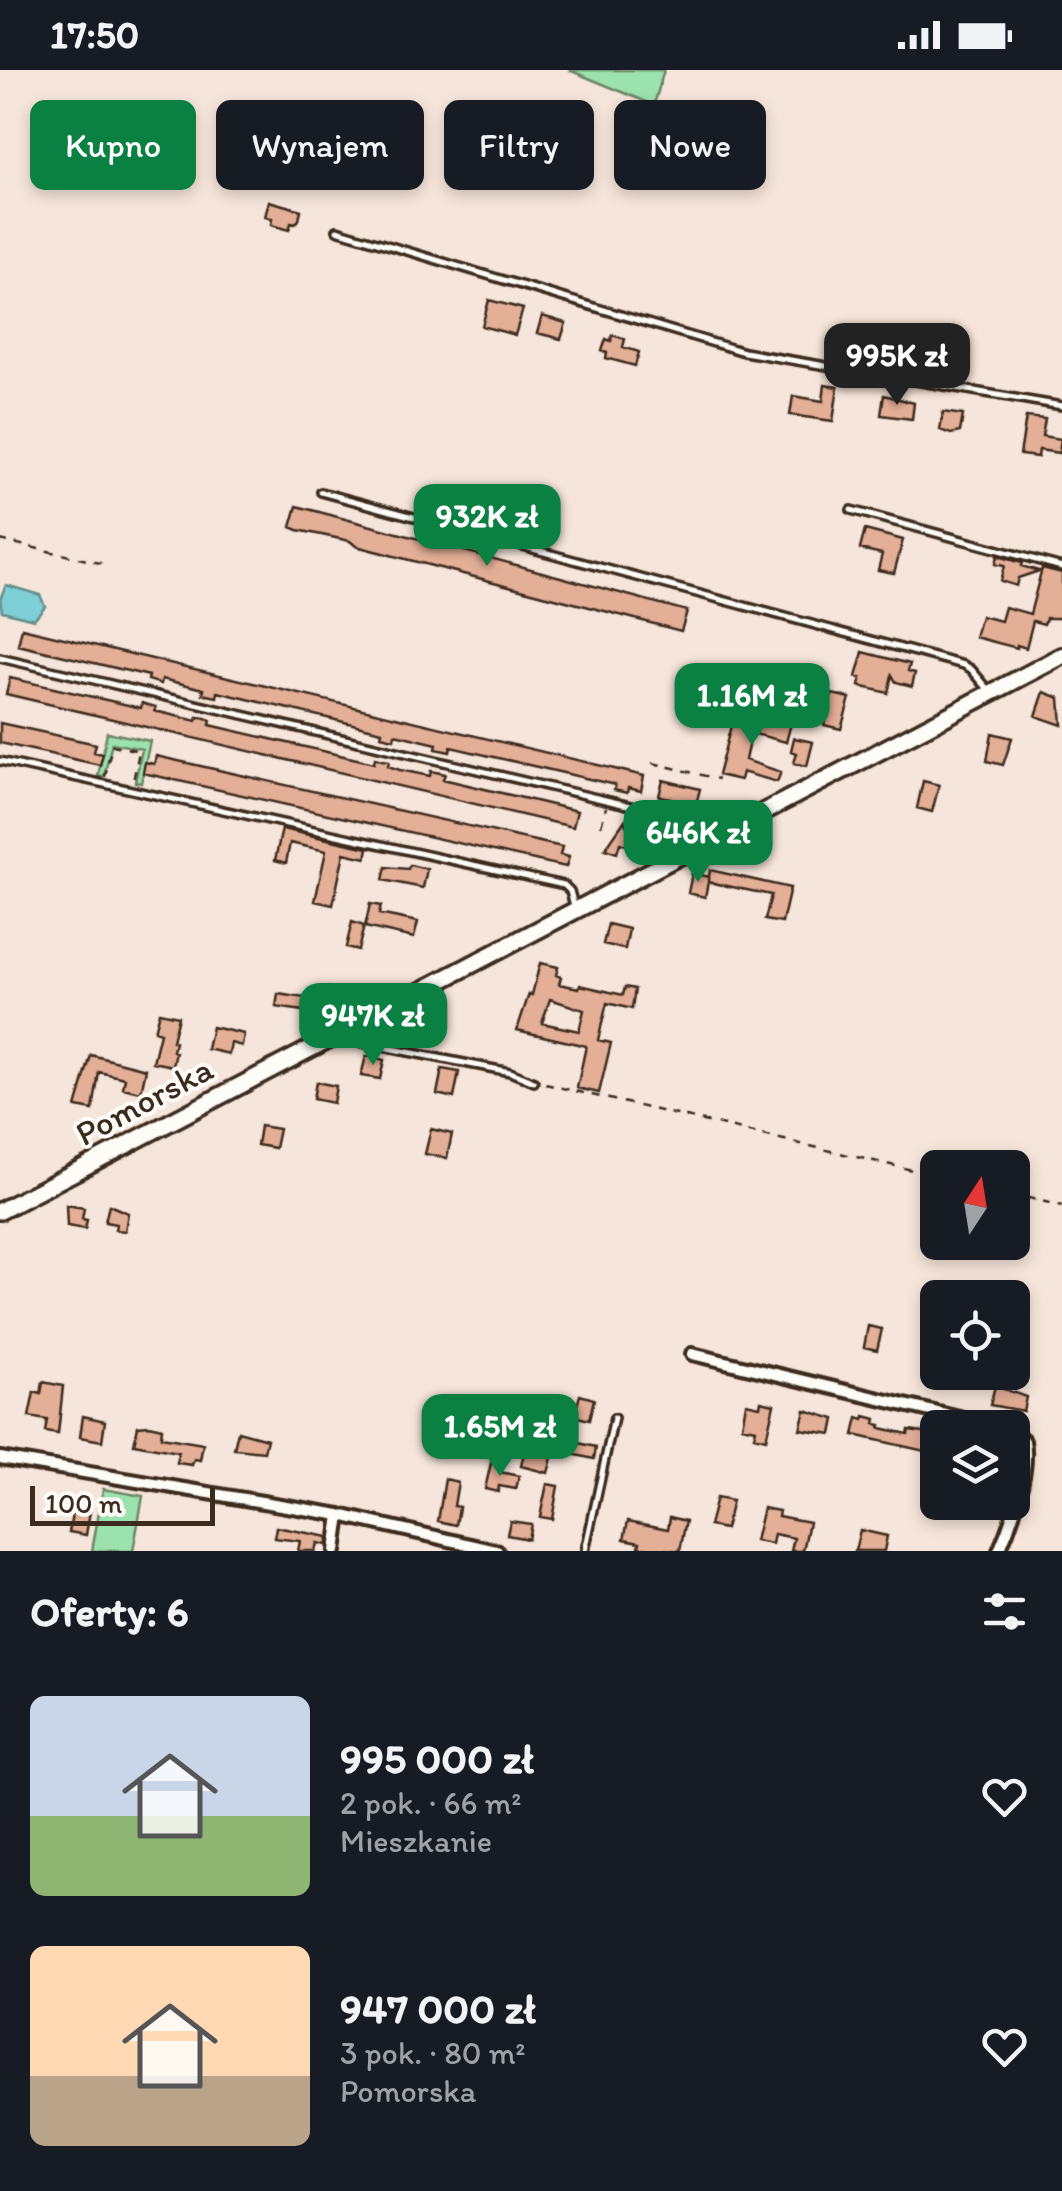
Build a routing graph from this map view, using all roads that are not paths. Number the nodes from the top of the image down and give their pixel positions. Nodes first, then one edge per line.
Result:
1 (337, 230) dead end
2 (1062, 406) edge
3 (320, 492) dead end
4 (850, 510) dead end
5 (1062, 567) edge
6 (1062, 656) edge
7 (0, 658) edge
8 (992, 692) junction
9 (0, 761) edge
10 (698, 846) junction
11 (576, 910) junction
12 (332, 1035) junction
13 (534, 1082) road end
14 (0, 1212) edge
15 (692, 1354) dead end
16 (926, 1410) edge
17 (614, 1418) dead end
18 (0, 1458) edge
19 (340, 1516) junction
20 (1011, 1520) edge
21 (335, 1551) edge
22 (497, 1551) edge
23 (585, 1551) edge
24 (998, 1551) edge

1 - 2 lane
3 - 8 lane
4 - 5 lane
6 - 8 street, Pomorska
7 - 10 lane
8 - 10 street, Pomorska
9 - 11 lane
10 - 11 street, Pomorska
11 - 12 street, Pomorska
12 - 13 lane
12 - 14 street, Pomorska
15 - 16 street
17 - 23 lane
18 - 19 street
19 - 21 street
19 - 22 street
20 - 24 street

